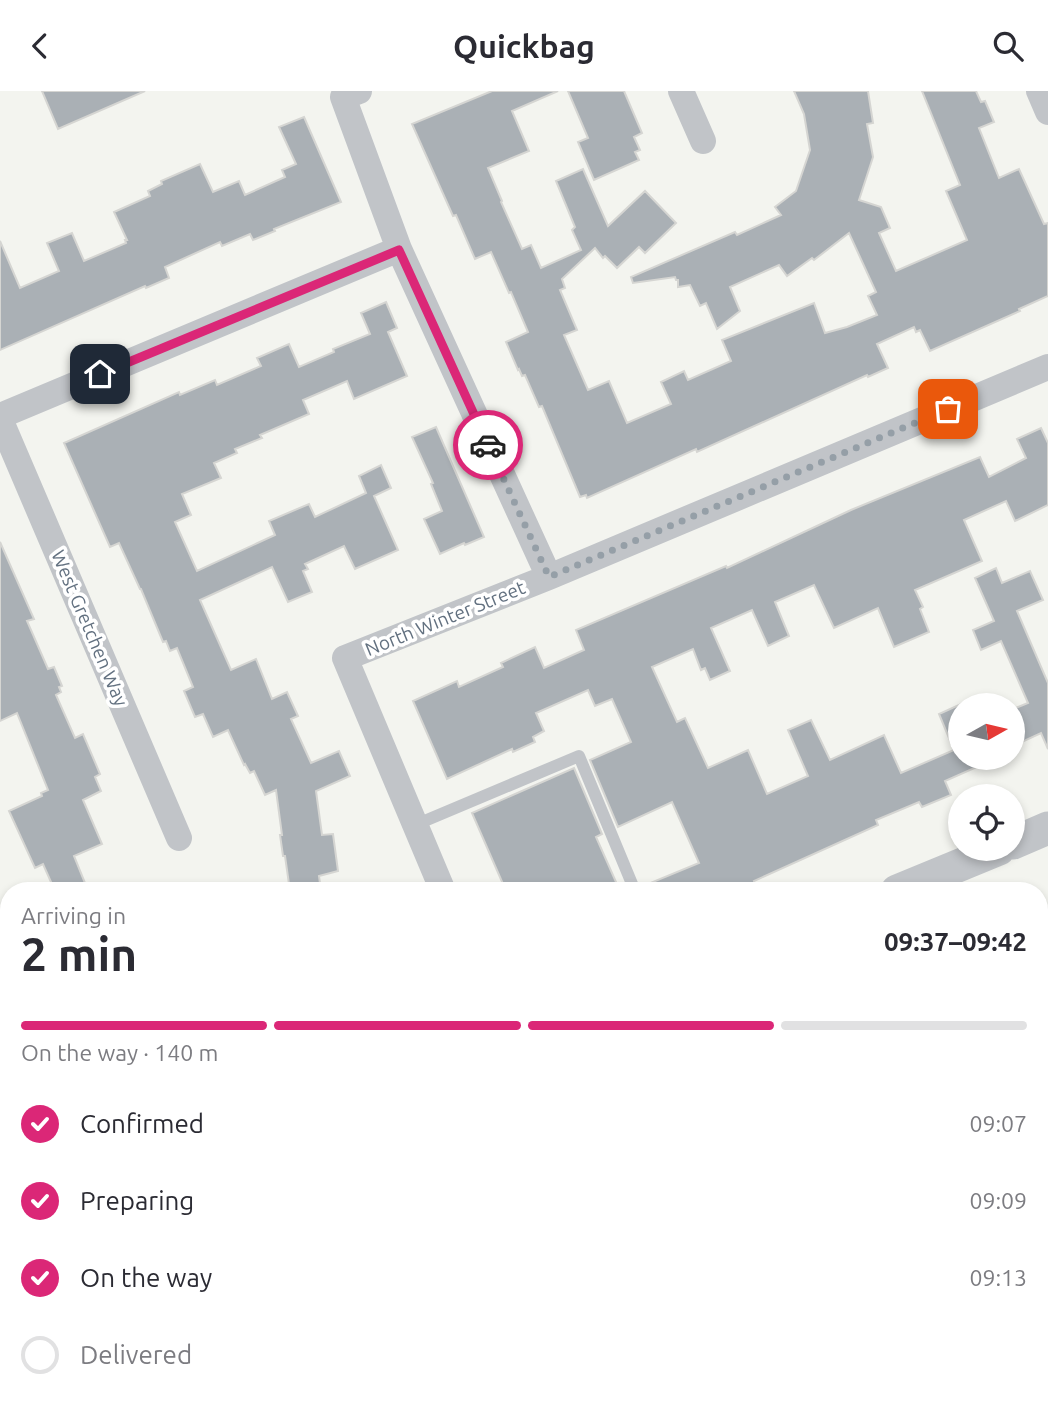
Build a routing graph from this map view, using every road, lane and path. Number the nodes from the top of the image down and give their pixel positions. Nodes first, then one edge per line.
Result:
1 (681, 91) edge
2 (1039, 91) edge
3 (351, 94) edge
4 (1048, 112) edge
5 (703, 141) dead end
6 (399, 250) junction
7 (1048, 366) edge
8 (0, 417) edge
9 (549, 577) junction
10 (415, 825) junction
11 (1048, 828) edge
12 (179, 838) dead end
13 (1025, 838) edge
14 (970, 861) edge
15 (439, 882) edge
16 (631, 882) edge
17 (919, 882) edge

1 - 5 street
2 - 4 street
3 - 6 street
6 - 8 street
6 - 9 street
7 - 9 street, North Winter Street
8 - 12 street, West Gretchen Way
9 - 10 street, North Winter Street
10 - 15 street, North Winter Street
10 - 16 lane
11 - 13 street
14 - 17 street

